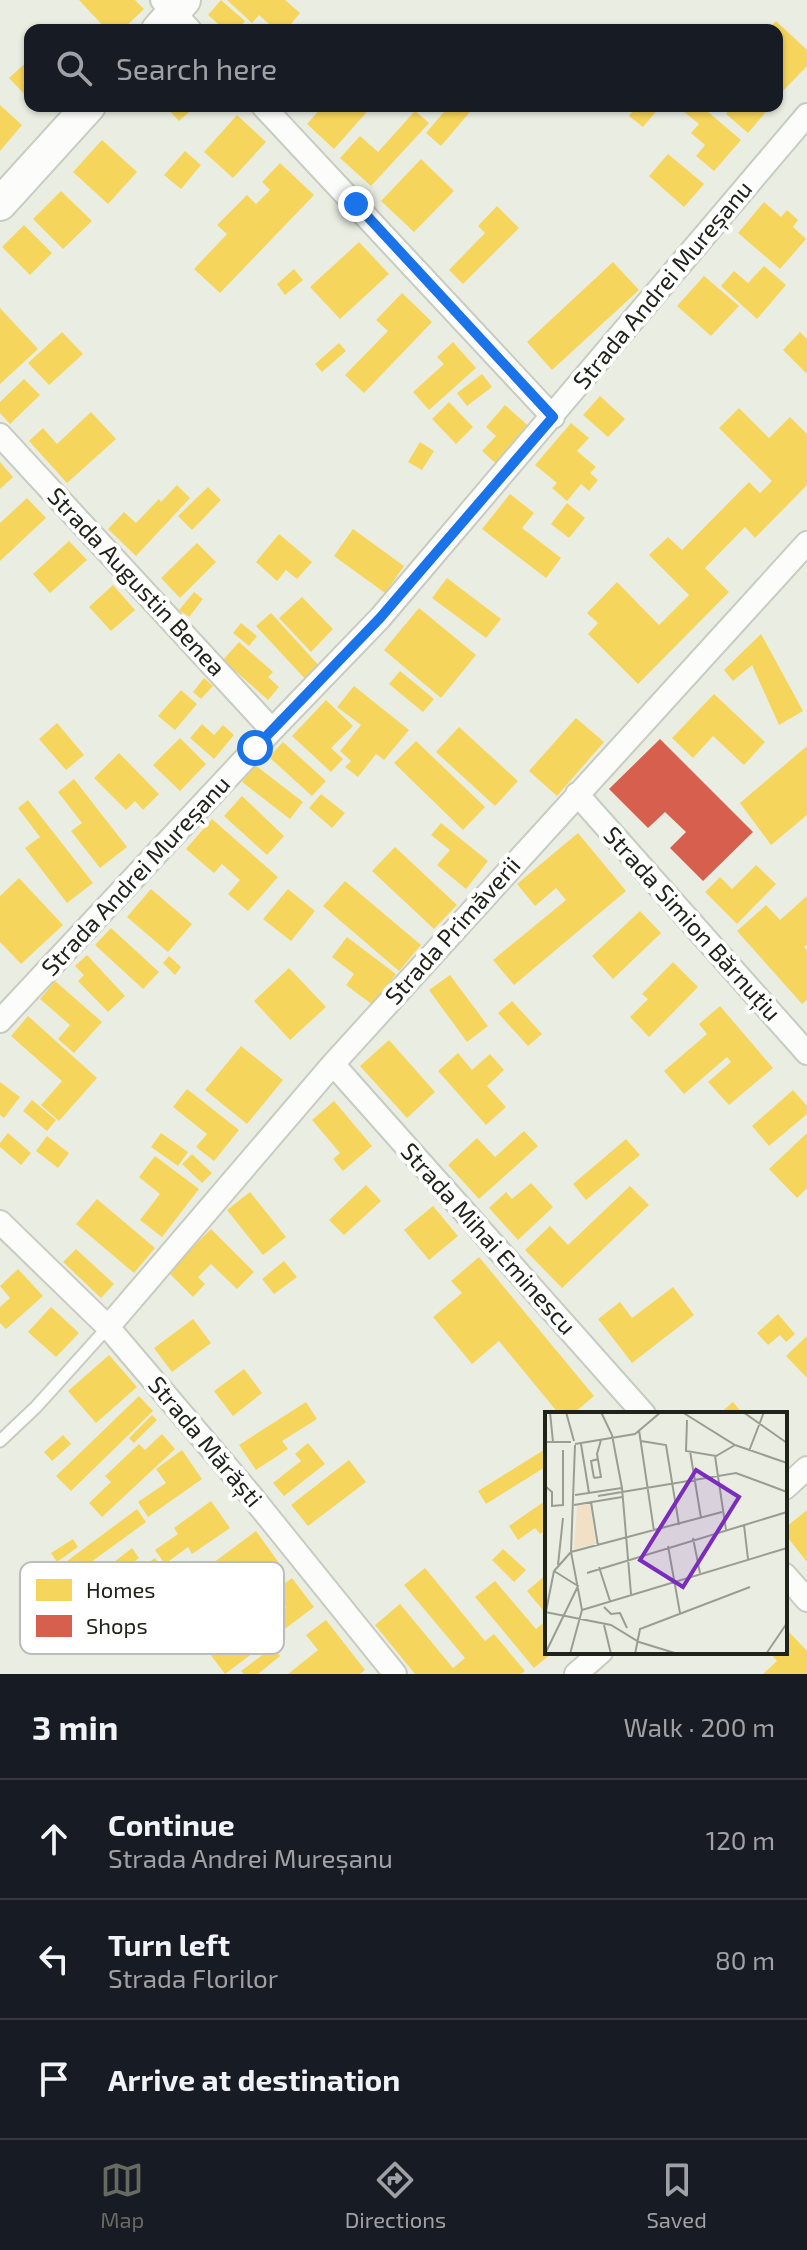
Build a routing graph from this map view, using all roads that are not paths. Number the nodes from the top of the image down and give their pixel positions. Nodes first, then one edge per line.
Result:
1 (84, 112) edge
2 (269, 112) edge
3 (807, 115) edge
4 (0, 204) edge
5 (553, 417) junction
6 (0, 435) edge
7 (807, 543) edge
8 (272, 730) junction
9 (577, 794) junction
10 (0, 1021) edge
11 (807, 1053) edge
12 (333, 1064) junction
13 (0, 1222) edge
14 (108, 1327) junction
15 (642, 1412) edge
16 (0, 1441) edge
17 (807, 1468) edge
18 (787, 1486) edge
19 (787, 1577) edge
20 (807, 1600) edge
21 (599, 1654) edge
22 (395, 1674) edge
23 (576, 1674) edge

1 - 4 main road
2 - 5 street
3 - 5 street, Strada Andrei Mureșanu
5 - 8 street, Strada Andrei Mureșanu
6 - 8 street, Strada Augustin Benea
7 - 9 street, Strada Primăverii
8 - 10 street, Strada Andrei Mureșanu
9 - 11 street, Strada Simion Bărnuțiu
9 - 12 street, Strada Primăverii
12 - 14 street, Strada Primăverii
12 - 15 street, Strada Mihai Eminescu
13 - 14 street, Strada Mărăști
14 - 16 lane
14 - 22 street, Strada Mărăști
17 - 18 street
19 - 20 street
21 - 23 street

